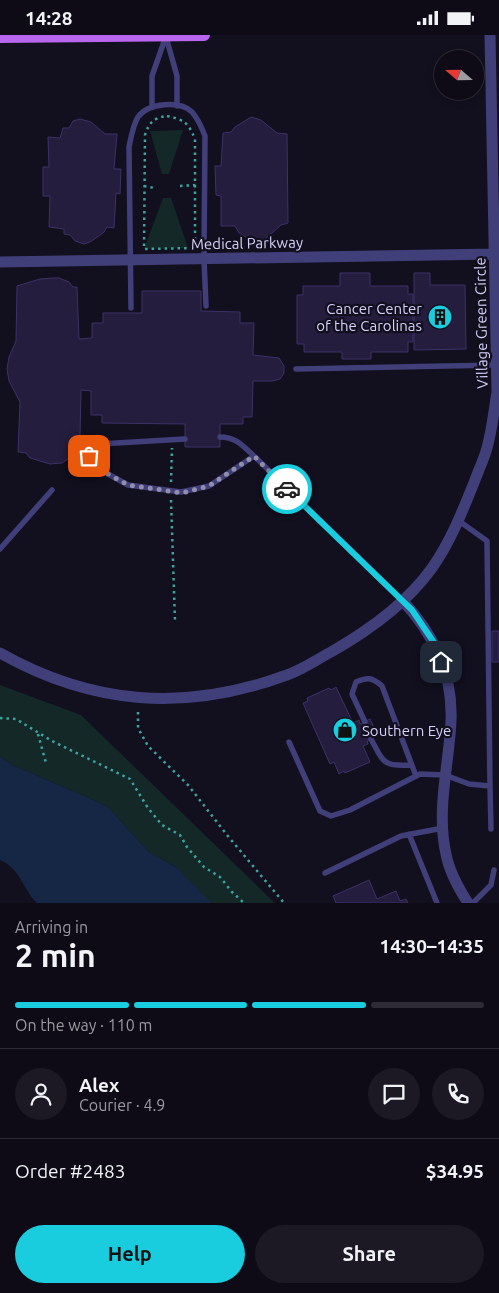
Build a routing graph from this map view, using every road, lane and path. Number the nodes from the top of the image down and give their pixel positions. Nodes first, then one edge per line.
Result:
1 (166, 35) edge
2 (204, 35) edge
3 (490, 35) edge
4 (42, 36) edge
5 (0, 37) edge
6 (177, 106) junction
7 (152, 107) junction
8 (144, 249) joint
9 (495, 254) junction
10 (204, 259) junction
11 (131, 260) junction
12 (0, 262) edge
13 (206, 306) dead end
14 (131, 308) dead end
15 (498, 342) edge
16 (497, 365) junction
17 (296, 369) dead end
18 (220, 437) dead end
19 (172, 439) junction
20 (185, 439) dead end
21 (254, 456) junction
22 (52, 490) dead end
23 (171, 491) junction
24 (459, 521) junction
25 (0, 549) edge
26 (402, 600) junction
27 (175, 621) dead end
28 (0, 653) edge
29 (138, 712) dead end
30 (0, 718) edge
31 (365, 722) dead end
32 (38, 733) junction
33 (371, 739) dead end
34 (289, 742) dead end
35 (46, 763) dead end
36 (412, 765) junction
37 (445, 775) junction
38 (416, 776) junction
39 (490, 786) junction
40 (443, 828) junction
41 (491, 829) dead end
42 (409, 834) junction
43 (494, 870) dead end
44 (325, 873) dead end
45 (244, 903) edge
46 (284, 903) edge
47 (437, 903) edge
48 (468, 903) edge
49 (473, 903) edge

1 - 2 main road
1 - 4 main road
1 - 6 lane
1 - 7 lane
3 - 9 street, Village Green Circle
4 - 5 main road
6 - 7 lane
6 - 10 lane
7 - 11 lane
8 - 8 path
9 - 10 street, Medical Parkway
9 - 15 street, Village Green Circle
10 - 11 street, Medical Parkway
10 - 13 lane
11 - 12 street, Medical Parkway
11 - 14 lane
15 - 16 street, Village Green Circle
16 - 17 lane
16 - 24 street, Village Green Circle
18 - 21 lane
19 - 20 lane
19 - 23 path
19 - 23 lane
21 - 23 lane
21 - 26 lane
22 - 25 lane
23 - 27 path
24 - 26 street, Village Green Circle
24 - 39 lane
26 - 28 street, Village Green Circle
26 - 37 street
29 - 46 path
30 - 32 path
31 - 36 lane
32 - 35 path
32 - 45 path
33 - 36 lane
34 - 38 lane
36 - 38 lane
37 - 38 lane
37 - 39 lane
37 - 40 street
39 - 41 lane
40 - 42 lane
40 - 48 street
42 - 44 lane
42 - 47 lane
43 - 49 lane

